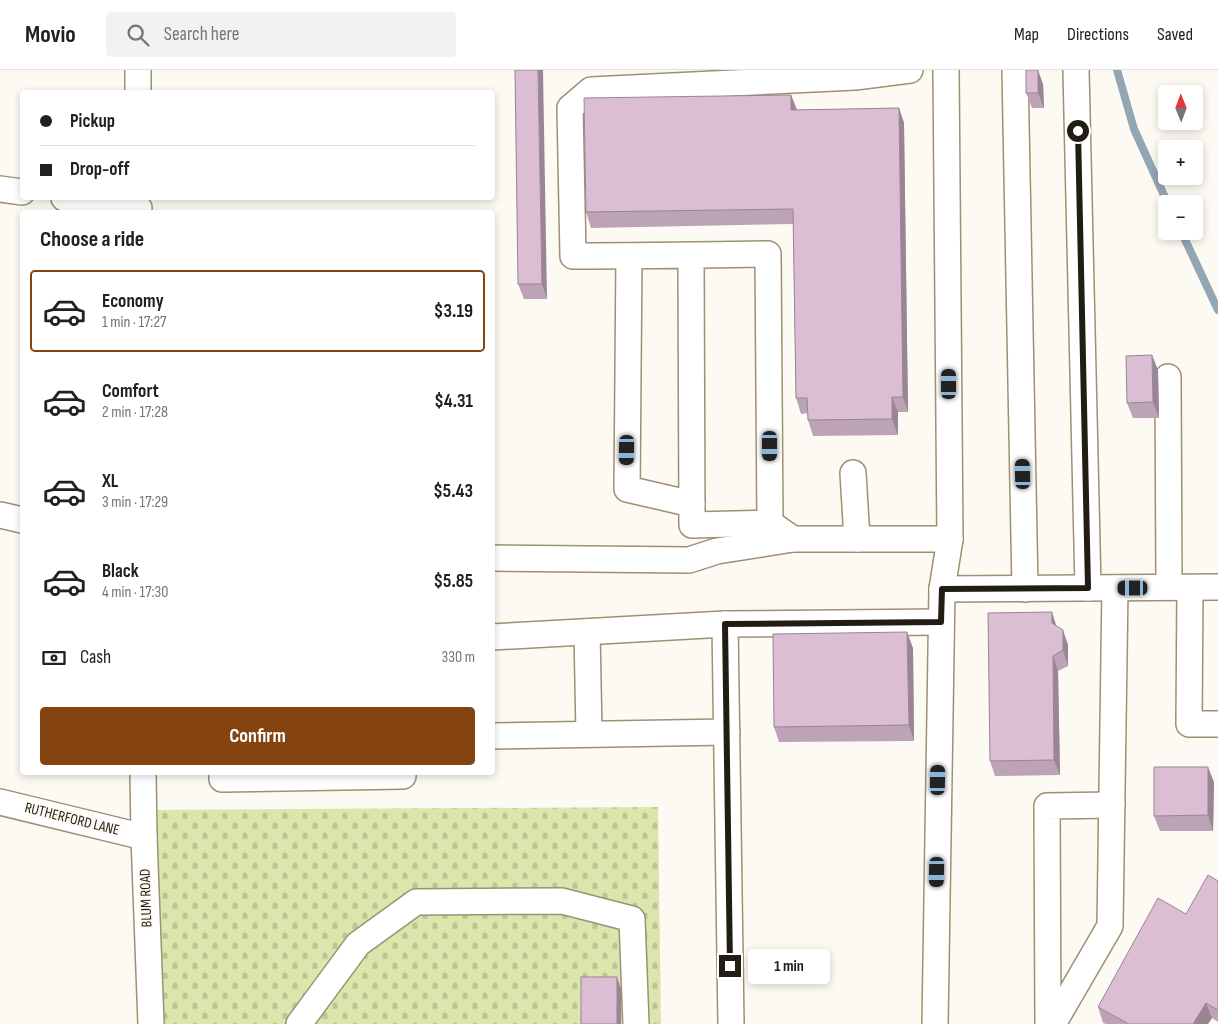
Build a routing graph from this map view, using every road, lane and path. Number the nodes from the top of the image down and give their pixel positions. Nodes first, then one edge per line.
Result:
1 (138, 70) edge
2 (910, 70) edge
3 (946, 70) edge
4 (1015, 70) edge
5 (1076, 70) edge
6 (138, 90) edge
7 (0, 189) edge
8 (20, 192) edge
9 (83, 200) edge
10 (139, 206) edge
11 (691, 255) junction
12 (629, 256) junction
13 (1168, 377) dead end
14 (853, 473) dead end
15 (692, 504) junction
16 (0, 515) edge
17 (20, 520) edge
18 (770, 523) junction
19 (793, 539) junction
20 (856, 539) junction
21 (950, 539) junction
22 (495, 558) edge
23 (1218, 587) edge
24 (1088, 588) junction
25 (1115, 588) junction
26 (1179, 588) junction
27 (942, 589) junction
28 (1025, 589) junction
29 (941, 622) junction
30 (725, 624) junction
31 (587, 632) junction
32 (495, 637) edge
33 (1218, 724) edge
34 (727, 732) junction
35 (589, 734) junction
36 (495, 736) edge
37 (143, 775) edge
38 (222, 775) edge
39 (403, 775) edge
40 (0, 802) edge
41 (1112, 805) junction
42 (144, 837) junction
43 (151, 1024) edge
44 (299, 1024) edge
45 (636, 1024) edge
46 (731, 1024) edge
47 (935, 1024) edge
48 (1048, 1024) edge
49 (1054, 1024) edge

1 - 6 street
2 - 12 street
3 - 21 street
4 - 28 street
5 - 24 street
7 - 8 street
9 - 10 street
11 - 12 street
11 - 15 street
11 - 18 street
12 - 15 street
13 - 26 street
14 - 20 street
15 - 18 street
16 - 17 street
18 - 19 street
19 - 20 street
19 - 22 street
20 - 21 street
21 - 27 street
23 - 26 street
24 - 25 street
24 - 28 street
25 - 26 street
25 - 41 street
26 - 33 street
27 - 28 street
27 - 29 street
29 - 30 street
29 - 47 street
30 - 31 street
30 - 34 street
31 - 32 street
31 - 35 street
34 - 35 street
34 - 46 street
35 - 36 street
37 - 42 street, BLUM ROAD
38 - 39 street
40 - 42 street, RUTHERFORD LANE
41 - 48 street
41 - 49 street
42 - 43 street, BLUM ROAD
44 - 45 street

